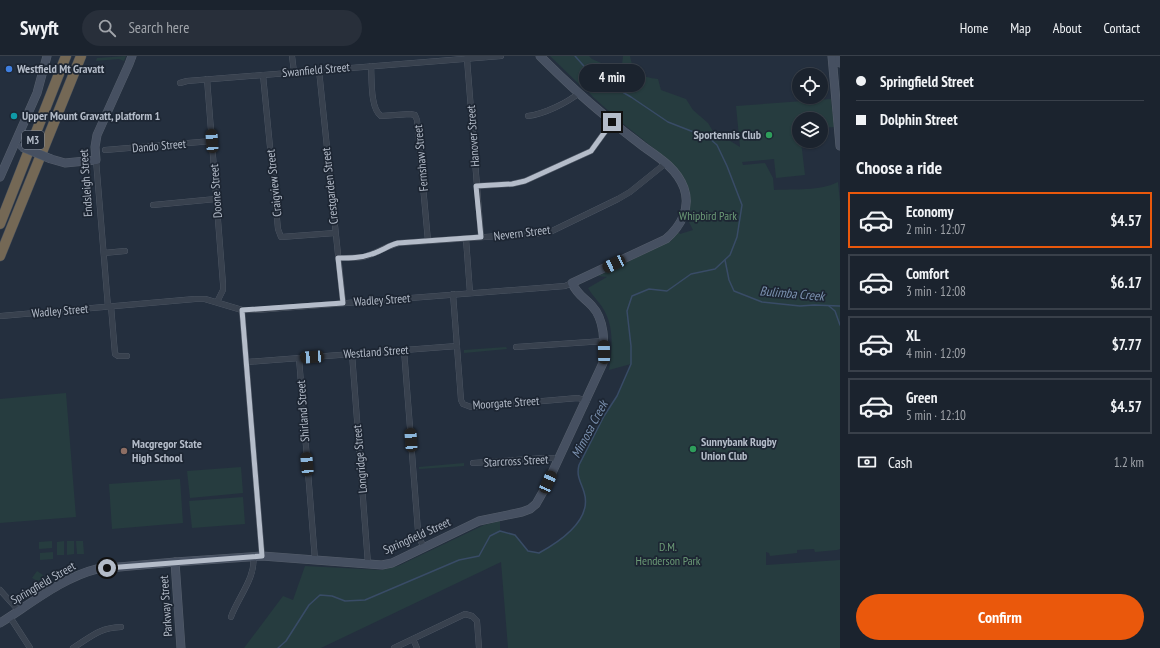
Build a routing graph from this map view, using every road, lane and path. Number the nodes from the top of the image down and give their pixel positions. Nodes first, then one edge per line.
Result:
1 (48, 56) edge
2 (66, 56) edge
3 (81, 56) edge
4 (292, 56) edge
5 (501, 56) edge
6 (540, 56) edge
7 (832, 56) edge
8 (839, 56) edge
9 (467, 59) junction
10 (131, 60) edge
11 (840, 63) edge
12 (371, 66) junction
13 (319, 70) junction
14 (294, 72) junction
15 (263, 74) junction
16 (207, 79) junction
17 (180, 83) dead end
18 (579, 93) junction
19 (528, 116) dead end
20 (612, 122) junction
21 (212, 141) junction
22 (18, 146) junction
23 (840, 146) edge
24 (105, 150) dead end
25 (96, 160) junction
26 (666, 163) junction
27 (0, 177) edge
28 (476, 186) junction
29 (216, 199) junction
30 (153, 205) dead end
31 (0, 224) edge
32 (335, 233) junction
33 (481, 237) junction
34 (466, 239) junction
35 (428, 241) junction
36 (125, 251) dead end
37 (104, 253) junction
38 (0, 256) edge
39 (338, 258) junction
40 (572, 283) junction
41 (470, 293) junction
42 (453, 294) junction
43 (217, 302) junction
44 (343, 303) junction
45 (109, 306) junction
46 (242, 310) junction
47 (1, 316) dead end
48 (604, 341) junction
49 (457, 346) junction
50 (516, 347) dead end
51 (404, 350) junction
52 (352, 354) junction
53 (127, 356) dead end
54 (299, 358) junction
55 (247, 362) junction
56 (586, 401) junction
57 (558, 461) junction
58 (473, 463) dead end
59 (424, 548) junction
60 (258, 556) junction
61 (315, 560) junction
62 (175, 562) junction
63 (368, 564) junction
64 (0, 590) edge
65 (19, 611) junction
66 (10, 617) junction
67 (231, 617) dead end
68 (0, 623) edge
69 (122, 627) dead end
70 (413, 639) junction
71 (30, 648) edge
72 (73, 648) edge
73 (181, 648) edge
74 (394, 648) edge
75 (417, 648) edge
76 (479, 648) edge

1 - 22 street
2 - 31 highway, M3
3 - 38 highway, M3
4 - 14 street
5 - 9 street, Swanfield Street
6 - 18 street
7 - 23 street
8 - 11 street
9 - 12 street, Swanfield Street
9 - 28 street, Hanover Street
10 - 25 street, Endsleigh Street
12 - 13 street, Swanfield Street
12 - 35 street, Fernshaw Street
13 - 14 street, Swanfield Street
13 - 32 street, Crestgarden Street
14 - 15 street, Swanfield Street
15 - 16 street, Swanfield Street
15 - 32 street, Craigview Street
16 - 17 street, Swanfield Street
16 - 21 street, Doone Street
18 - 19 street
18 - 20 street
20 - 26 street
20 - 28 street
21 - 24 street, Dando Street
21 - 29 street, Doone Street
22 - 25 street, bridge
22 - 27 street
25 - 37 street, Endsleigh Street
26 - 33 street, Nevern Street
26 - 40 street
28 - 33 street, Hanover Street
29 - 30 street
29 - 43 street, Doone Street
32 - 39 street, Crestgarden Street
33 - 34 street, Nevern Street
34 - 35 street, Nevern Street
34 - 41 street
35 - 39 street, Nevern Street
36 - 37 street
37 - 45 street, Endsleigh Street
39 - 44 street, Crestgarden Street
40 - 41 street, Wadley Street
40 - 48 street, Springfield Street
41 - 42 street, Wadley Street
42 - 44 street, Wadley Street
42 - 49 street, Moorgate Street
43 - 45 street, Wadley Street
43 - 46 street, Wadley Street
44 - 46 street, Wadley Street
45 - 47 street, Wadley Street
45 - 53 street, Endsleigh Street
46 - 55 street
48 - 50 street
48 - 56 street, Springfield Street
49 - 51 street, Westland Street
49 - 56 street, Moorgate Street
51 - 52 street, Westland Street
51 - 59 street
52 - 54 street, Westland Street
52 - 63 street, Longridge Street
54 - 55 street, Westland Street
54 - 61 street, Shirland Street
55 - 60 street
56 - 57 street, Springfield Street
57 - 58 street, Starcross Street
57 - 59 street, Springfield Street
59 - 63 street, Springfield Street
60 - 61 street, Springfield Street
60 - 62 street, Springfield Street
60 - 67 street
61 - 63 street, Springfield Street
62 - 65 street, Springfield Street
62 - 73 street, Parkway Street
64 - 65 street
65 - 66 street, Springfield Street
66 - 68 street, Springfield Street
66 - 71 street
69 - 72 street
70 - 74 street
70 - 75 street
70 - 76 street

